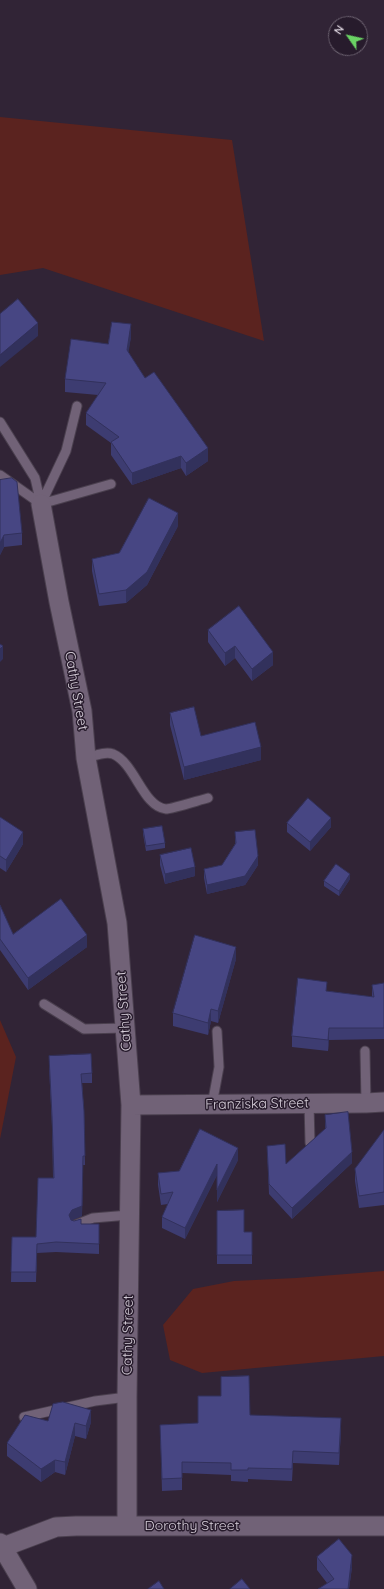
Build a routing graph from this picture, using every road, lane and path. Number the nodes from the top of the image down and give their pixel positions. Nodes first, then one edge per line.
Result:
1 (77, 406) dead end
2 (0, 422) edge
3 (0, 475) edge
4 (111, 484) dead end
5 (41, 504) junction
6 (86, 758) junction
7 (208, 798) dead end
8 (44, 1004) dead end
9 (125, 1028) junction
10 (217, 1031) dead end
11 (366, 1051) dead end
12 (375, 1102) edge
13 (309, 1103) junction
14 (212, 1104) junction
15 (131, 1105) junction
16 (310, 1143) edge
17 (129, 1215) junction
18 (76, 1225) edge
19 (127, 1397) junction
20 (24, 1417) edge
21 (128, 1526) junction
22 (384, 1526) edge
23 (1, 1545) edge
24 (27, 1589) edge

1 - 5 lane
2 - 5 lane
3 - 5 lane
4 - 5 lane
5 - 6 street, Cathy Street
6 - 7 lane
6 - 9 street, Cathy Street
8 - 9 lane
9 - 15 street, Cathy Street
10 - 14 lane
11 - 12 lane
12 - 13 street, Franziska Street
13 - 14 street, Franziska Street
13 - 16 lane
14 - 15 street, Franziska Street
15 - 17 street, Cathy Street
17 - 18 lane
17 - 19 street, Cathy Street
19 - 20 lane
19 - 21 street, Cathy Street
21 - 22 street, Dorothy Street
21 - 23 street, Dorothy Street
23 - 24 street

